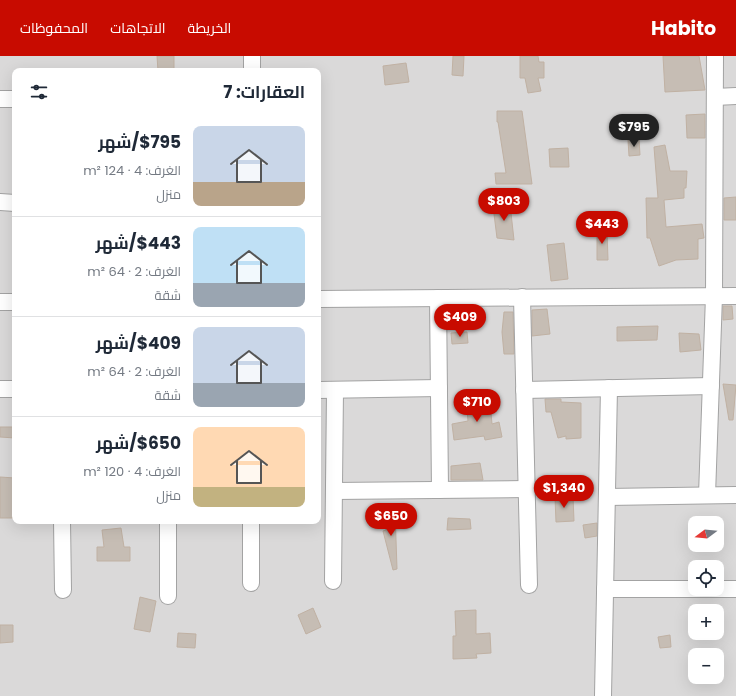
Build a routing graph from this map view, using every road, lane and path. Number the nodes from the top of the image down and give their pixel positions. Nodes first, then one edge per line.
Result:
1 (252, 56) edge
2 (715, 56) edge
3 (252, 68) edge
4 (736, 96) edge
5 (715, 97) junction
6 (0, 99) edge
7 (12, 99) edge
8 (0, 202) edge
9 (12, 203) edge
10 (714, 296) junction
11 (736, 296) edge
12 (522, 297) junction
13 (438, 298) junction
14 (321, 299) edge
15 (0, 302) edge
16 (12, 302) edge
17 (711, 386) junction
18 (439, 388) junction
19 (609, 388) junction
20 (0, 389) edge
21 (12, 389) edge
22 (321, 390) edge
23 (335, 390) junction
24 (524, 390) junction
25 (526, 489) junction
26 (440, 490) junction
27 (334, 491) junction
28 (707, 495) junction
29 (736, 495) edge
30 (607, 497) junction
31 (62, 524) edge
32 (168, 524) edge
33 (251, 524) edge
34 (333, 581) dead end
35 (251, 583) dead end
36 (529, 585) dead end
37 (605, 589) junction
38 (736, 589) edge
39 (63, 590) dead end
40 (168, 596) dead end
41 (603, 696) edge

1 - 3 street
2 - 5 street
4 - 5 street
5 - 10 street
6 - 7 street
8 - 9 street
10 - 11 street
10 - 12 street
10 - 17 street
12 - 13 street
12 - 24 street
13 - 14 street
13 - 18 street
15 - 16 street
17 - 19 street
17 - 28 street
18 - 23 street
18 - 26 street
19 - 24 street
19 - 30 street
20 - 21 street
22 - 23 street
23 - 27 street
24 - 25 street
25 - 26 street
25 - 36 street
26 - 27 street
27 - 34 street
28 - 29 street
28 - 30 street
30 - 37 street
31 - 39 street
32 - 40 street
33 - 35 street
37 - 38 street
37 - 41 street

